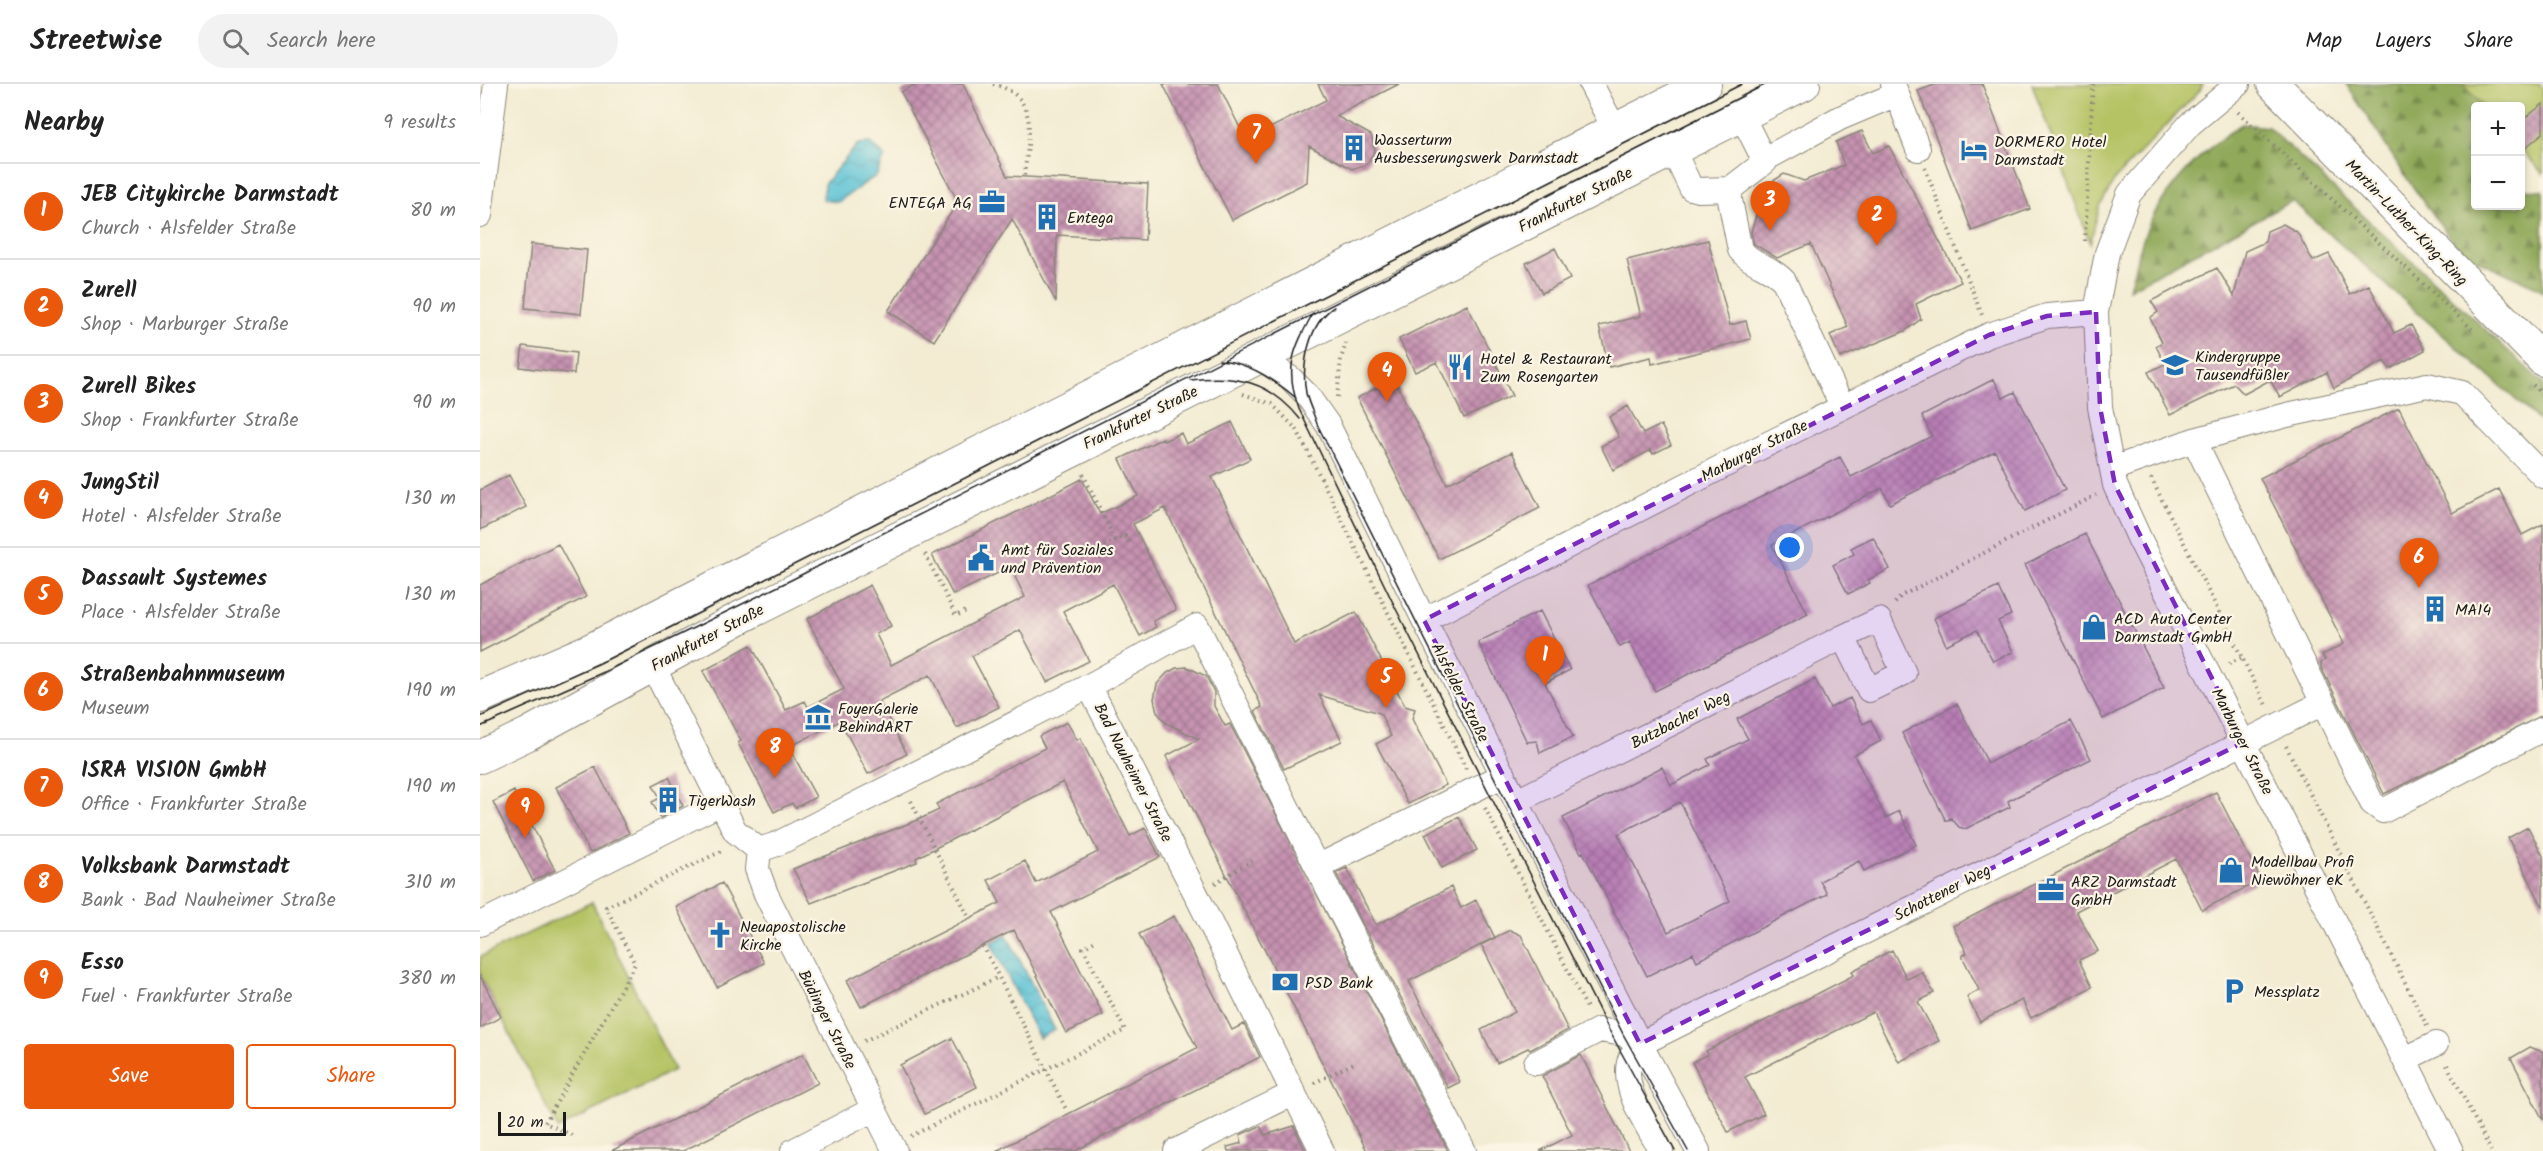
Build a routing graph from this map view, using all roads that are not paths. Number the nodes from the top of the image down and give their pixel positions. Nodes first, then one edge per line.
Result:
1 (496, 84) edge
2 (1591, 84) edge
3 (1705, 84) edge
4 (1804, 84) edge
5 (2272, 84) edge
6 (1895, 89) edge
7 (2230, 90) edge
8 (1747, 126) dead end
9 (1615, 130) junction
10 (1918, 149) road end
11 (1673, 150) junction
12 (1765, 159) junction
13 (483, 172) edge
14 (1730, 189) junction
15 (480, 215) edge
16 (2096, 312) junction
17 (1260, 358) junction
18 (2534, 370) edge
19 (1842, 406) junction
20 (2194, 440) junction
21 (2543, 476) edge
22 (2114, 477) junction
23 (1424, 620) junction
24 (1844, 637) junction
25 (653, 666) junction
26 (1089, 686) junction
27 (480, 697) edge
28 (2323, 703) junction
29 (2543, 729) edge
30 (2244, 742) junction
31 (480, 757) edge
32 (1504, 775) junction
33 (1517, 801) junction
34 (721, 803) junction
35 (752, 844) junction
36 (1317, 867) junction
37 (480, 924) edge
38 (1640, 1044) junction
39 (2436, 1044) road end
40 (2405, 1059) junction
41 (1536, 1063) dead end
42 (1294, 1093) junction
43 (874, 1109) junction
44 (893, 1148) edge
45 (793, 1151) edge
46 (1176, 1151) edge
47 (1322, 1151) edge
48 (1464, 1151) edge
49 (1661, 1151) edge
50 (1698, 1151) edge
51 (2451, 1151) edge

1 - 13 street
2 - 9 street
3 - 9 main road
4 - 11 main road, Frankfurter Straße
5 - 18 main road, Martin-Luther-King-Ring
6 - 10 street
6 - 12 street
7 - 16 street, Marburger Straße
8 - 12 street
9 - 27 main road
11 - 14 street
11 - 17 main road, Frankfurter Straße
12 - 14 street
13 - 15 street
14 - 19 street
16 - 19 street, Marburger Straße
16 - 22 street, Marburger Straße
17 - 23 street, Alsfelder Straße
17 - 25 main road, Frankfurter Straße
19 - 23 street, Marburger Straße
20 - 21 street
20 - 22 street
20 - 28 street
22 - 30 street, Marburger Straße
23 - 32 street, Alsfelder Straße
24 - 24 street, Butzbacher Weg
24 - 33 street, Butzbacher Weg
25 - 31 main road, Frankfurter Straße
25 - 34 street
26 - 35 street, Bad Nauheimer Straße
26 - 36 street
26 - 42 street, Bad Nauheimer Straße
28 - 29 street
28 - 30 street, Schottener Weg
30 - 38 street, Schottener Weg
30 - 40 street, Marburger Straße
32 - 33 street, Alsfelder Straße
32 - 36 street
33 - 38 street, Alsfelder Straße
34 - 35 street
34 - 37 street
35 - 43 street, Büdinger Straße
36 - 48 street
38 - 41 street
38 - 49 street
38 - 50 street, Alsfelder Straße
39 - 40 street
40 - 51 street, Marburger Straße
42 - 46 street
42 - 47 street, Bad Nauheimer Straße
43 - 44 street, Büdinger Straße
43 - 45 street

